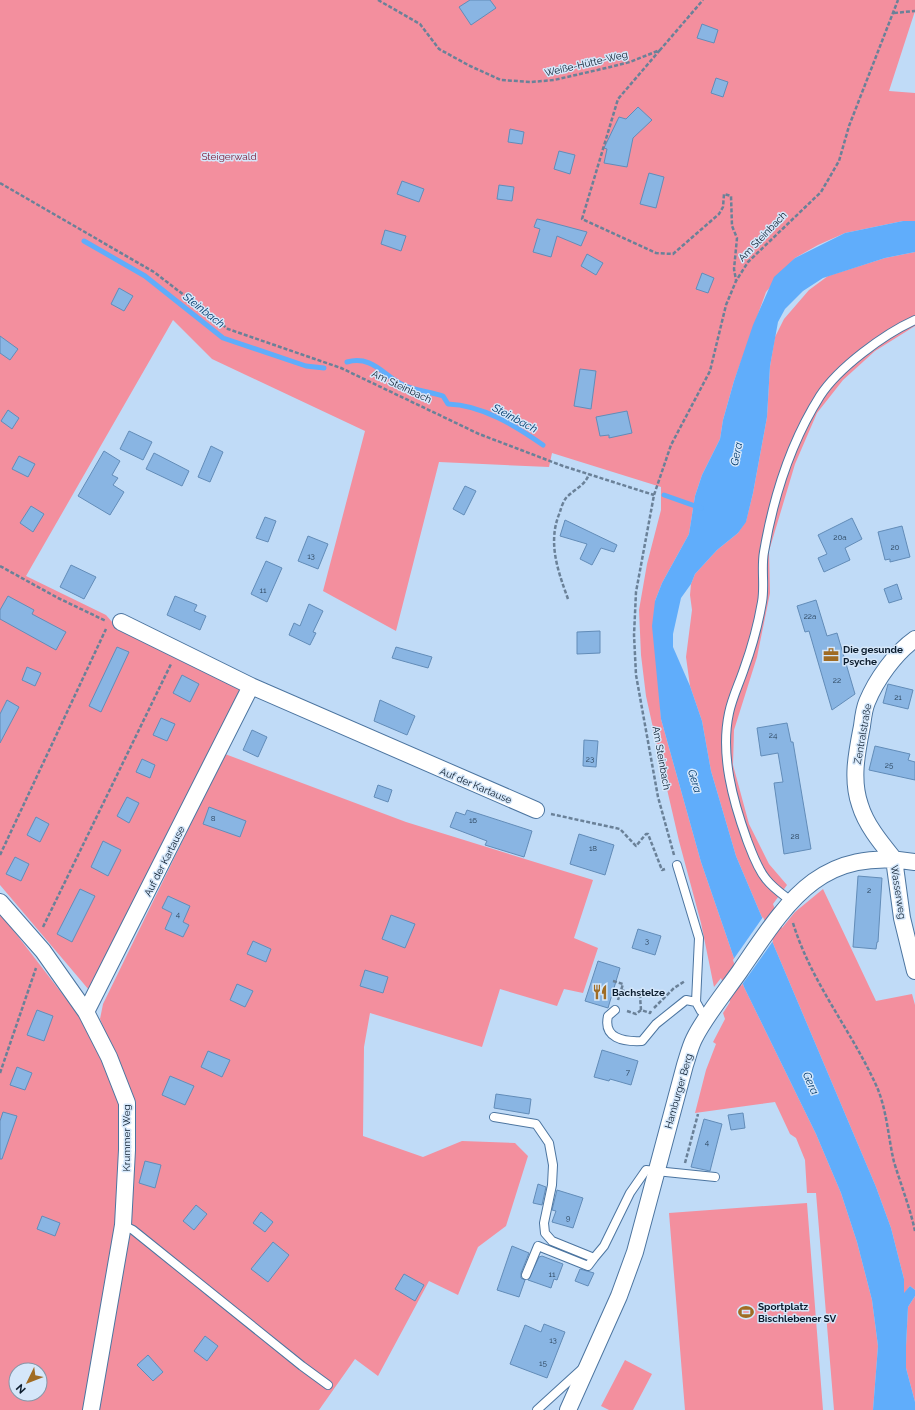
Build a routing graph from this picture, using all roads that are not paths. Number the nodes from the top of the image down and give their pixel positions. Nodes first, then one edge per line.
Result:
1 (915, 320) edge
2 (116, 622) road end
3 (915, 639) edge
4 (251, 686) junction
5 (536, 810) road end
6 (894, 859) junction
7 (915, 862) edge
8 (677, 865) road end
9 (0, 902) edge
10 (784, 908) junction
11 (915, 971) edge
12 (696, 1002) junction
13 (615, 1009) road end
14 (86, 1012) junction
15 (708, 1018) junction
16 (494, 1116) dead end
17 (656, 1172) junction
18 (715, 1177) dead end
19 (123, 1225) junction
20 (594, 1258) junction
21 (526, 1275) dead end
22 (590, 1362) junction
23 (328, 1385) dead end
24 (91, 1410) edge
25 (537, 1410) edge
26 (568, 1410) edge

1 - 10 lane
2 - 4 street, Auf der Kartause
3 - 6 street, Zentralstraße
4 - 5 street, Auf der Kartause
4 - 14 street, Auf der Kartause
6 - 7 street, Hamburger Berg
6 - 10 street, Hamburger Berg
6 - 11 street, Wasserweg
8 - 12 lane
9 - 14 street, Krummer Weg
10 - 15 street, Hamburger Berg
12 - 13 lane
12 - 15 lane
14 - 19 street, Krummer Weg
15 - 17 street, Hamburger Berg
16 - 20 lane
17 - 18 lane
17 - 20 lane
17 - 22 street, Hamburger Berg
19 - 23 lane
19 - 24 street, Krummer Weg
20 - 21 lane
22 - 25 lane
22 - 26 street, Hamburger Berg

